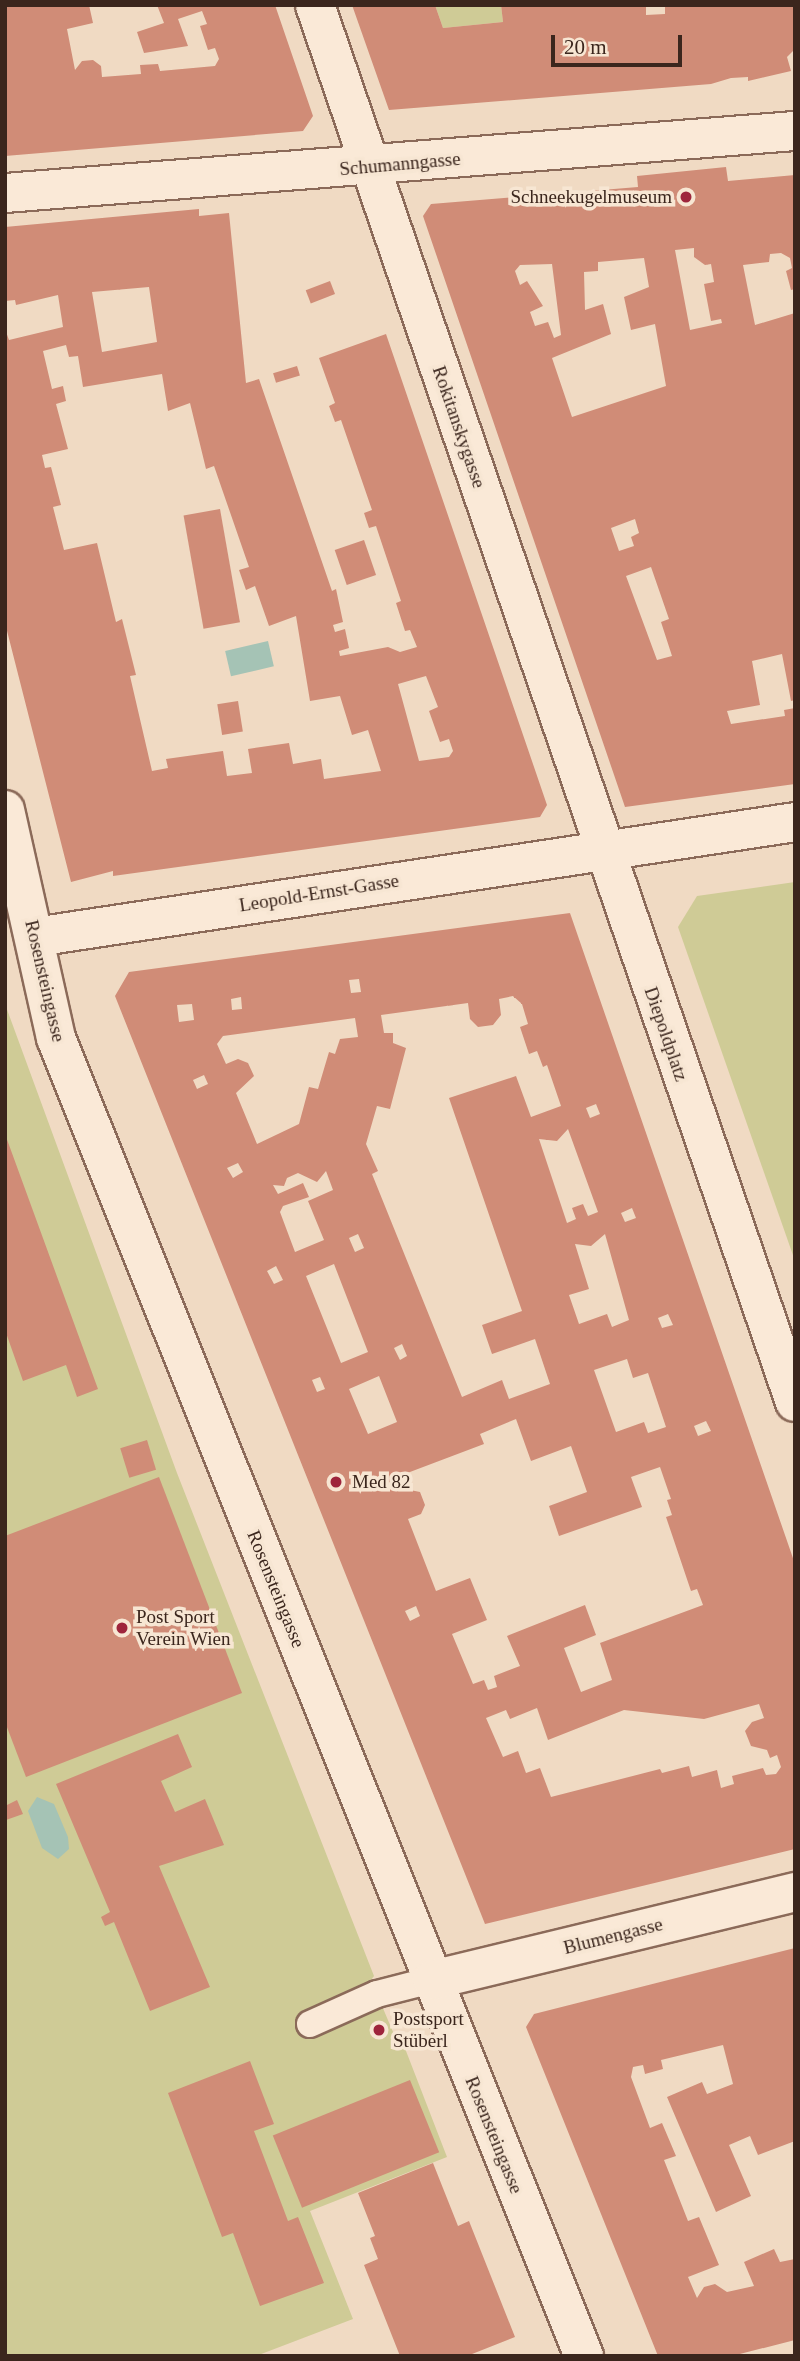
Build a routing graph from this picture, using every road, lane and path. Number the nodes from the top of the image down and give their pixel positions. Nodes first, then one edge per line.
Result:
1 (315, 5) edge
2 (795, 131) edge
3 (370, 167) junction
4 (5, 193) edge
5 (5, 810) edge
6 (795, 822) edge
7 (602, 850) junction
8 (35, 937) junction
9 (795, 1402) edge
10 (795, 1892) edge
11 (432, 1980) junction
12 (310, 2024) dead end
13 (584, 2356) edge

1 - 3 street, Rokitanskygasse
2 - 3 street, Schumanngasse
3 - 4 street, Schumanngasse
3 - 7 street, Rokitanskygasse
5 - 8 street, Rosensteingasse
6 - 7 street
7 - 8 street, Leopold-Ernst-Gasse
7 - 9 street, Diepoldplatz
8 - 11 street, Rosensteingasse
10 - 11 street, Blumengasse
11 - 12 lane
11 - 13 street, Rosensteingasse

